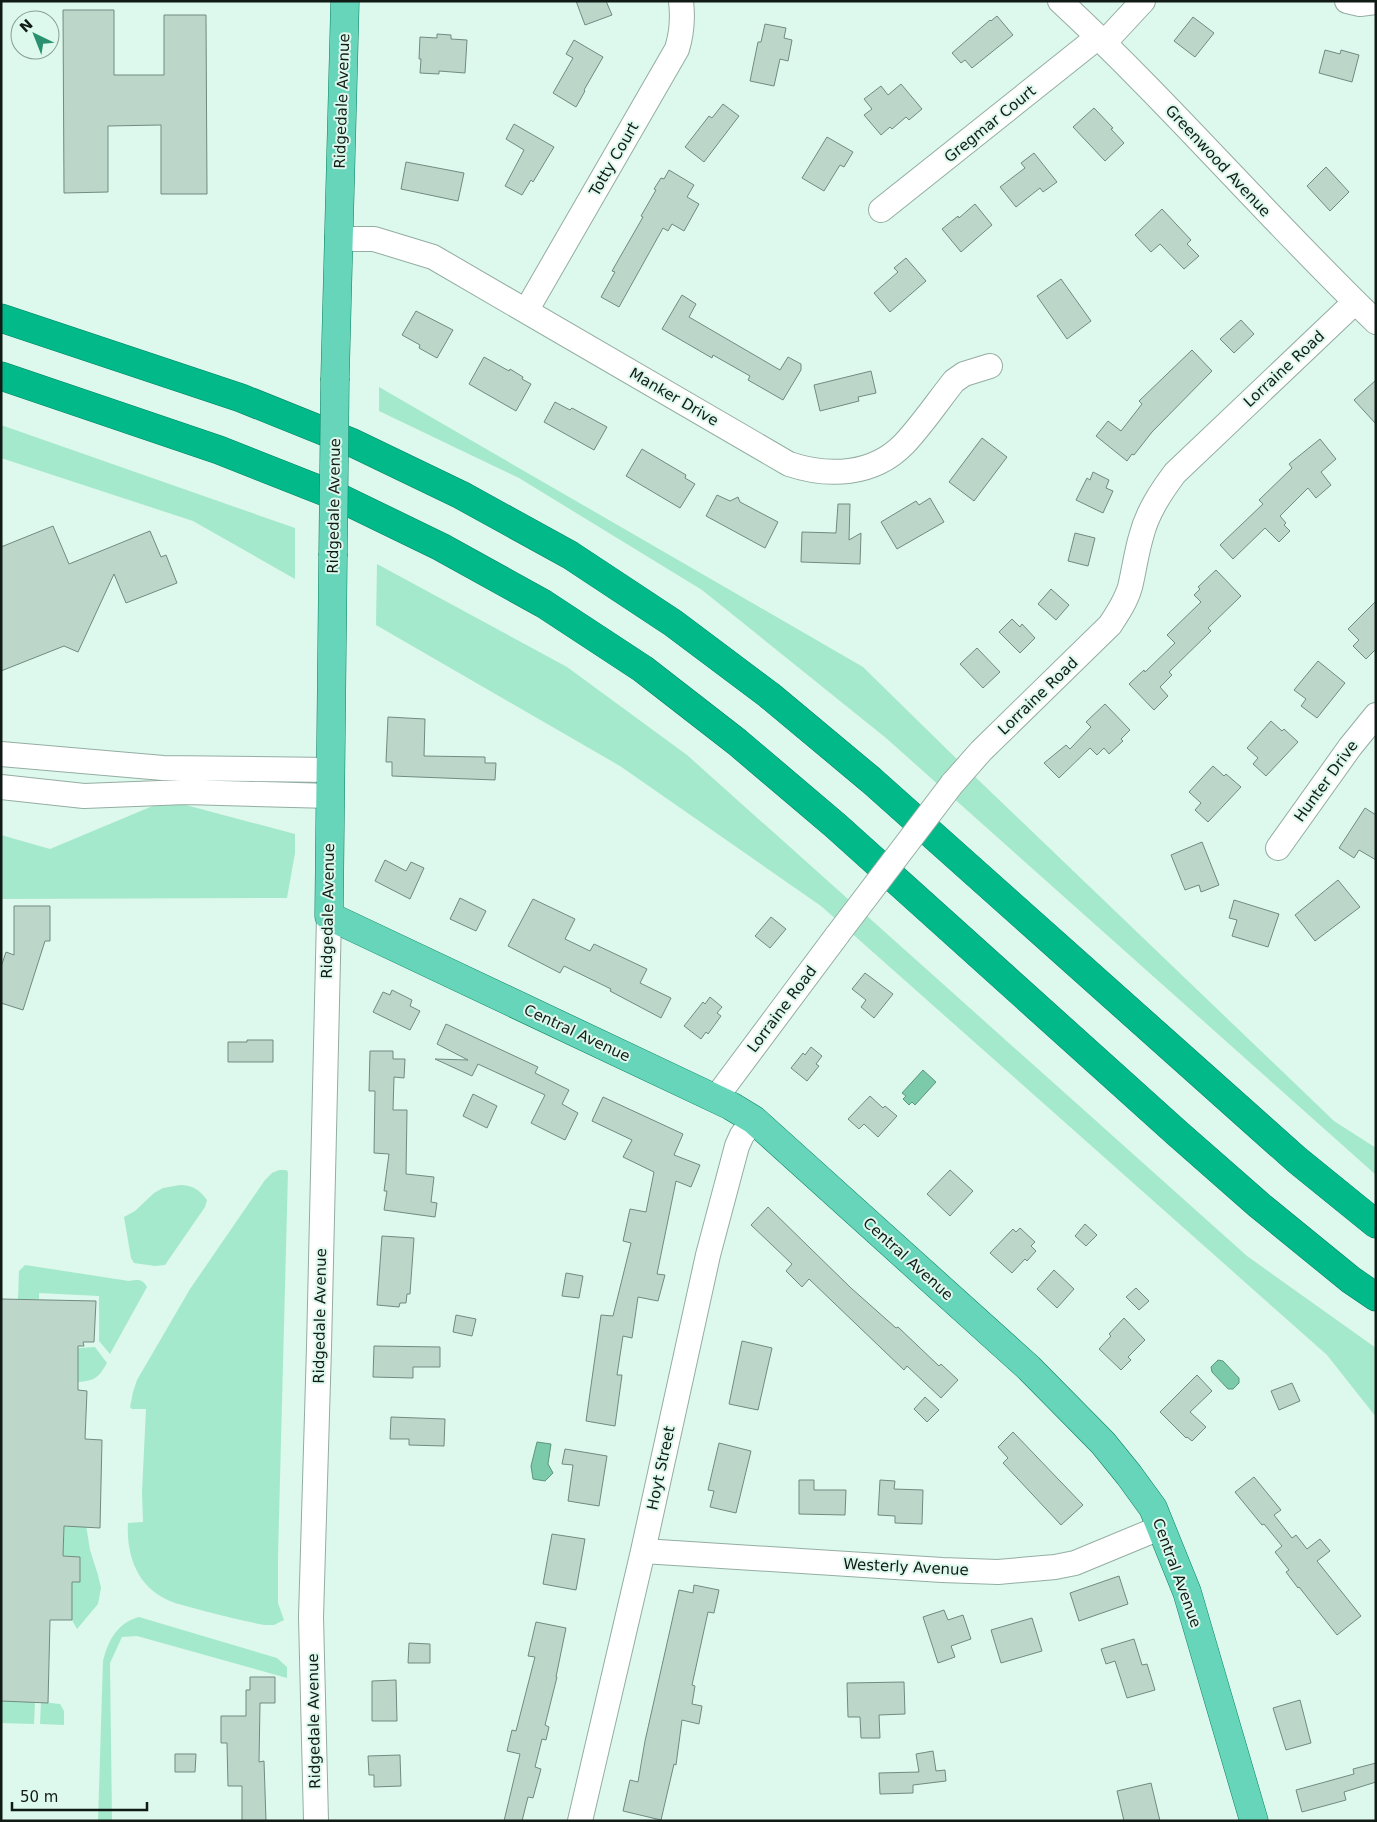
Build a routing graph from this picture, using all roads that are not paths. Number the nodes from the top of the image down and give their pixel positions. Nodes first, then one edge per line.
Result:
1 (345, 1) edge
2 (681, 1) edge
3 (1060, 1) edge
4 (1143, 1) edge
5 (1347, 1) edge
6 (1376, 2) edge
7 (1101, 40) junction
8 (881, 210) dead end
9 (337, 239) junction
10 (1355, 302) junction
11 (526, 311) junction
12 (1, 318) edge
13 (1376, 322) edge
14 (990, 366) dead end
15 (1, 376) edge
16 (1376, 715) edge
17 (1, 754) edge
18 (331, 783) junction
19 (1, 787) edge
20 (1278, 848) dead end
21 (328, 916) junction
22 (715, 1098) junction
23 (754, 1120) junction
24 (1376, 1224) edge
25 (1376, 1297) edge
26 (1162, 1527) junction
27 (643, 1551) junction
28 (316, 1821) edge
29 (580, 1821) edge
30 (1254, 1821) edge

1 - 9 main road, Ridgedale Avenue
2 - 11 street, Totty Court
3 - 7 street, Greenwood Avenue
4 - 7 street, Gregmar Court
5 - 6 street
7 - 8 street, Gregmar Court
7 - 10 street, Greenwood Avenue
9 - 11 street, Manker Drive
9 - 18 main road, Ridgedale Avenue, bridge
10 - 13 street, Greenwood Avenue
10 - 22 street, Lorraine Road, bridge
11 - 14 street, Manker Drive
12 - 24 highway
15 - 25 highway
16 - 20 street, Hunter Drive
17 - 18 street
18 - 19 street
18 - 21 main road, Ridgedale Avenue
21 - 22 main road, Central Avenue
21 - 28 street, Ridgedale Avenue
22 - 23 main road, Central Avenue
23 - 26 main road, Central Avenue
23 - 27 street, Hoyt Street
26 - 27 street, Westerly Avenue
26 - 30 main road, Central Avenue
27 - 29 street, Hoyt Street

